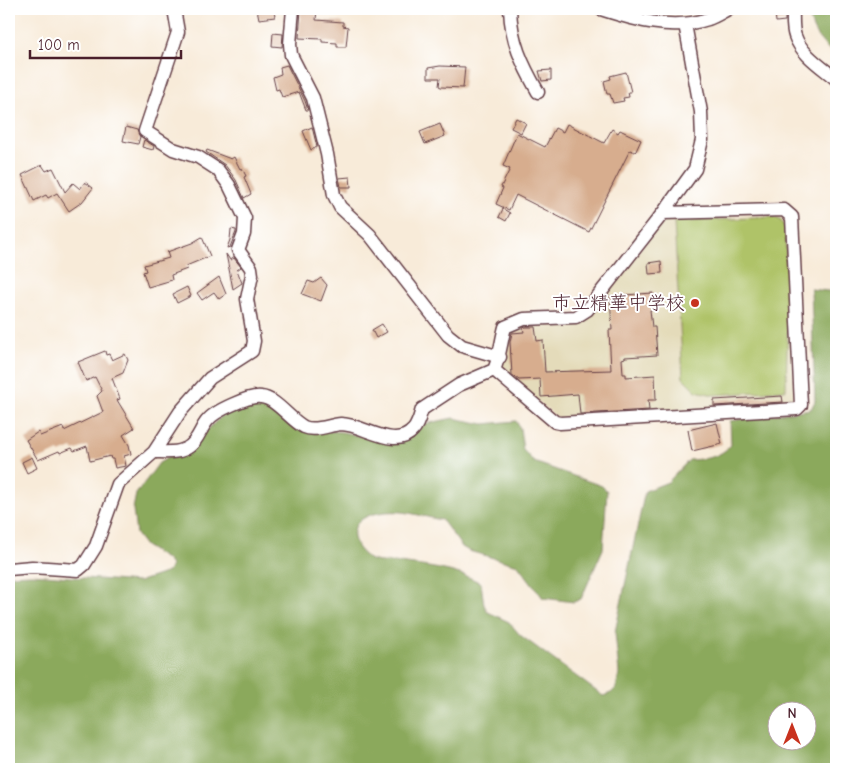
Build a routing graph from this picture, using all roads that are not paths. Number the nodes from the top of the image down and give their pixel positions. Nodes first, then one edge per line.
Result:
1 (174, 9) edge
2 (294, 9) edge
3 (510, 9) edge
4 (603, 9) edge
5 (728, 9) edge
6 (793, 9) edge
7 (685, 24) junction
8 (836, 79) edge
9 (538, 92) dead end
10 (663, 213) junction
11 (500, 357) junction
12 (494, 370) junction
13 (154, 452) junction
14 (9, 569) edge

1 - 13 street
2 - 11 street
3 - 9 street
4 - 7 street
5 - 7 street
6 - 8 street
7 - 10 street
10 - 11 street
10 - 12 street
11 - 12 street
12 - 13 street
13 - 14 street

